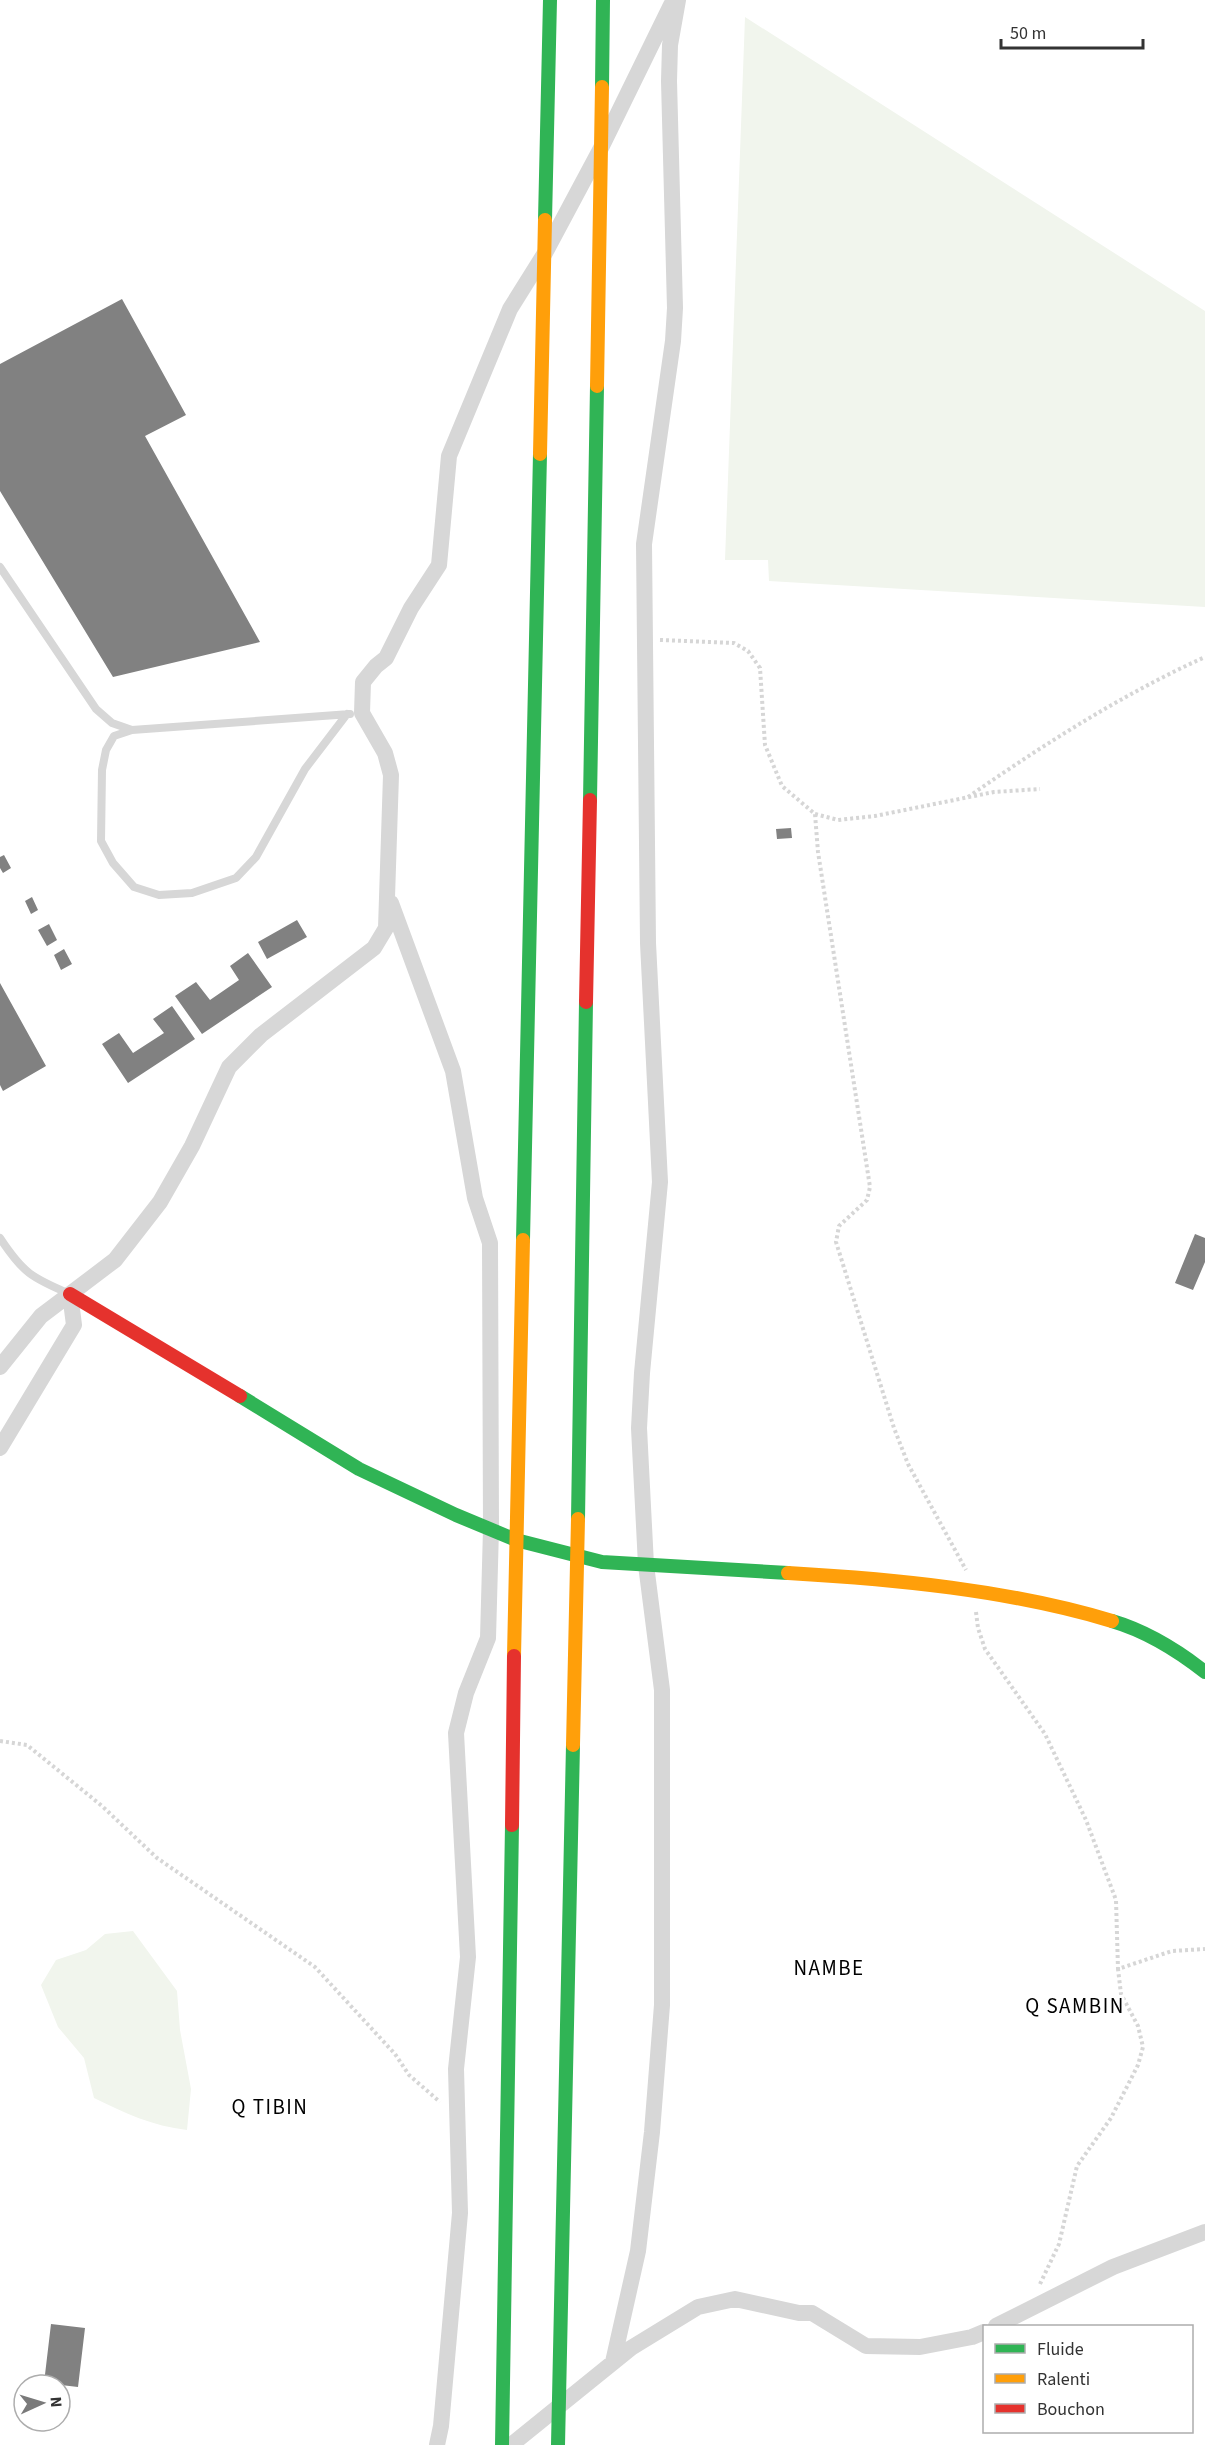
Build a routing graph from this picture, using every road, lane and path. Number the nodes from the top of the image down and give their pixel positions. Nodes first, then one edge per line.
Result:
1 (550, 0) edge
2 (603, 0) edge
3 (673, 0) edge
4 (678, 0) edge
5 (600, 150) junction
6 (545, 253) junction
7 (0, 567) edge
8 (645, 639) junction
9 (1205, 657) edge
10 (355, 713) junction
11 (132, 730) junction
12 (1040, 789) dead end
13 (968, 797) junction
14 (815, 814) junction
15 (387, 894) junction
16 (0, 1238) edge
17 (70, 1294) junction
18 (0, 1367) edge
19 (0, 1448) edge
20 (491, 1529) junction
21 (516, 1540) junction
22 (577, 1557) junction
23 (646, 1565) junction
24 (975, 1591) junction
25 (1205, 1672) edge
26 (0, 1741) edge
27 (1205, 1949) edge
28 (1118, 1969) junction
29 (444, 2109) dead end
30 (1205, 2232) edge
31 (1038, 2287) dead end
32 (998, 2325) edge
33 (983, 2332) edge
34 (614, 2362) junction
35 (559, 2405) junction
36 (437, 2445) edge
37 (502, 2445) edge
38 (511, 2445) edge
39 (558, 2445) edge

1 - 6 main road
2 - 5 main road
3 - 5 street
4 - 8 street
5 - 6 street
5 - 22 main road
6 - 10 street
6 - 21 main road
7 - 11 lane
8 - 14 path
8 - 23 street
9 - 13 path
10 - 11 lane
10 - 11 lane
10 - 15 street
12 - 13 path
13 - 14 path
14 - 24 path
15 - 17 street
15 - 20 street
16 - 17 lane
17 - 18 street
17 - 19 street
17 - 20 main road
20 - 21 main road
20 - 36 street
21 - 22 main road
21 - 37 main road
22 - 23 main road
22 - 35 main road
23 - 24 main road
23 - 34 street
24 - 25 main road
24 - 28 path
26 - 29 path
27 - 28 path
28 - 31 path
30 - 32 street
33 - 34 street
34 - 35 street
35 - 38 street
35 - 39 main road

